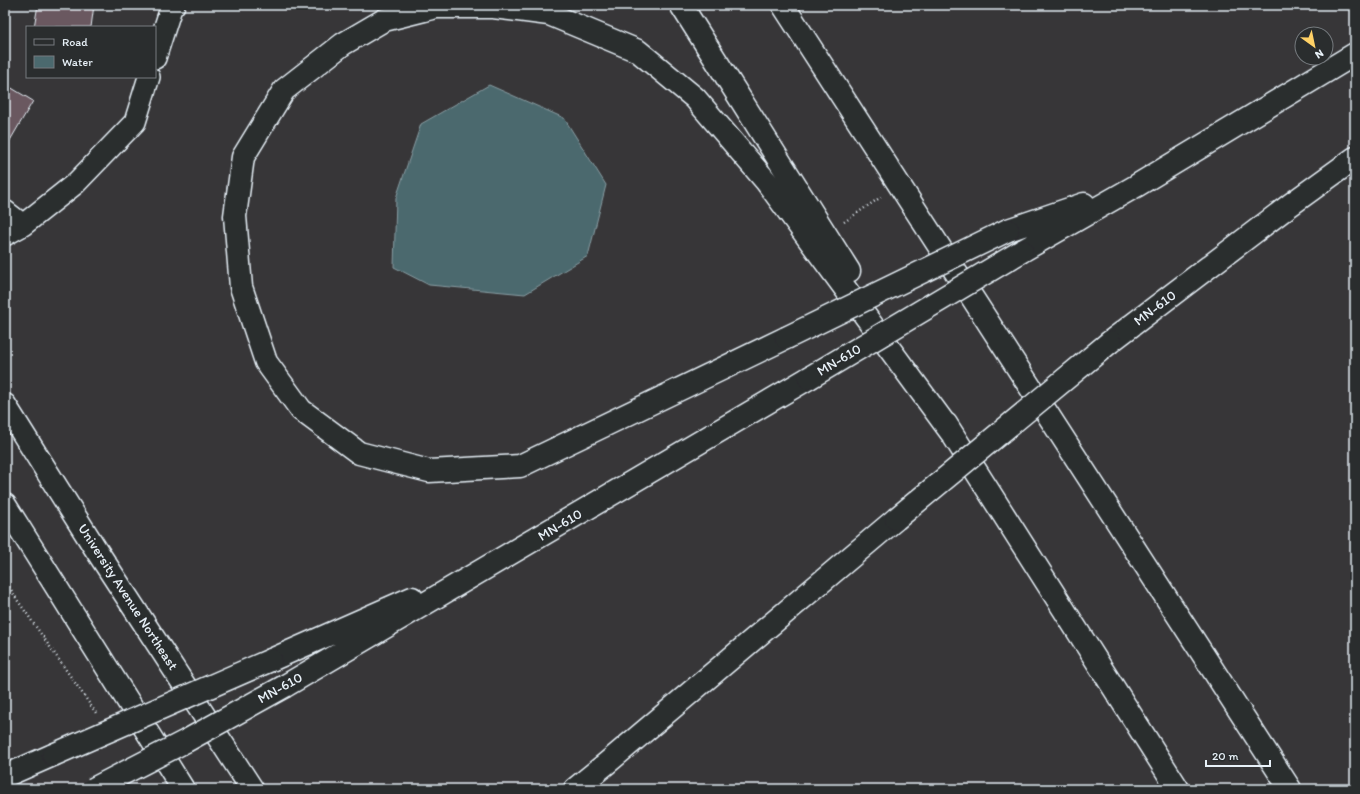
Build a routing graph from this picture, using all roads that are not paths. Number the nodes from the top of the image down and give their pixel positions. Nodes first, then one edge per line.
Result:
1 (681, 5) edge
2 (783, 5) edge
3 (172, 6) edge
4 (1355, 54) edge
5 (156, 55) edge
6 (149, 78) edge
7 (1355, 158) edge
8 (1136, 186) junction
9 (5, 211) edge
10 (14, 230) edge
11 (5, 405) edge
12 (953, 436) junction
13 (5, 505) edge
14 (506, 557) junction
15 (608, 763) junction
16 (5, 776) edge
17 (93, 789) edge
18 (183, 789) edge
19 (252, 789) edge
20 (576, 789) edge
21 (583, 789) edge
22 (1178, 789) edge
23 (1290, 789) edge

1 - 12 main road
2 - 23 main road
3 - 5 street
4 - 8 main road
6 - 10 street
7 - 15 main road, MN-610, bridge
8 - 12 main road, bridge
8 - 14 main road, MN-610, bridge
9 - 10 street
11 - 19 main road, University Avenue Northeast
12 - 22 main road
13 - 18 main road
14 - 16 main road, bridge
14 - 17 main road, MN-610, bridge
15 - 20 main road, MN-610
15 - 21 main road

